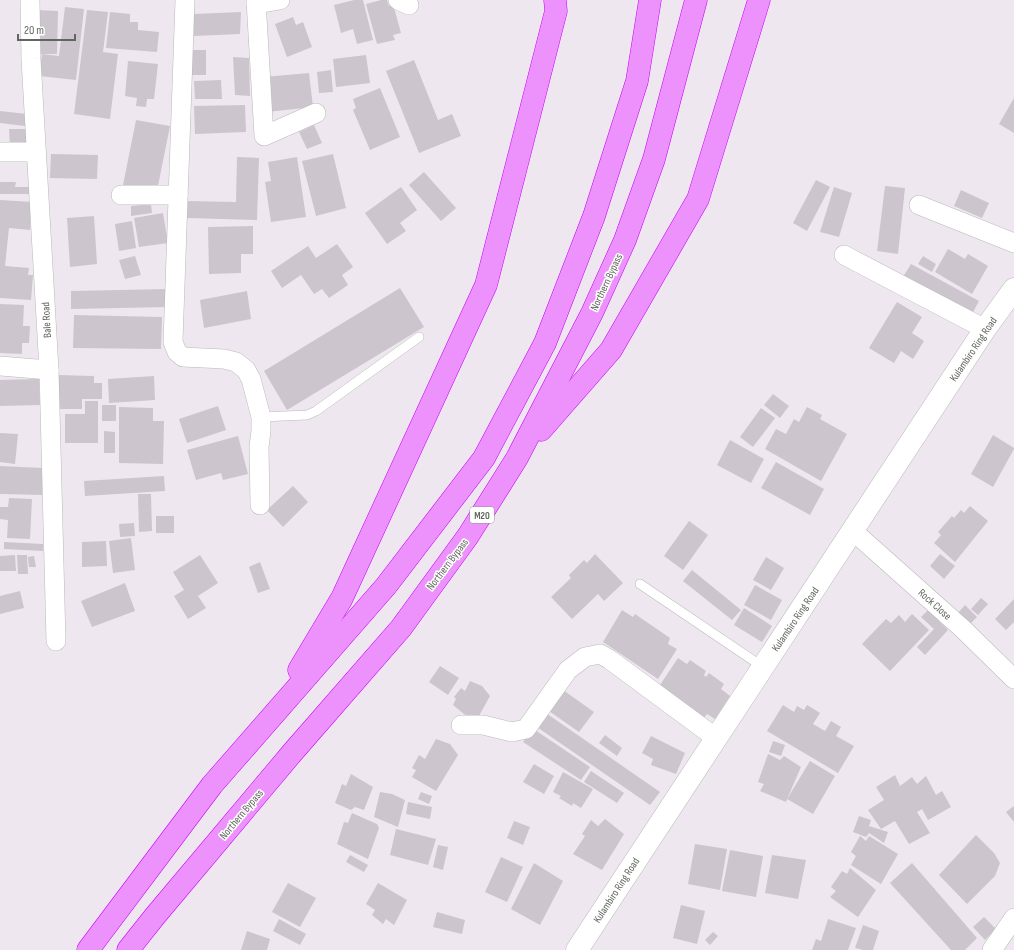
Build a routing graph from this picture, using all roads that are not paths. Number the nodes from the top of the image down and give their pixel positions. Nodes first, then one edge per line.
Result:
1 (30, 0) edge
2 (185, 0) edge
3 (280, 0) edge
4 (555, 0) edge
5 (650, 0) edge
6 (696, 0) edge
7 (759, 0) edge
8 (256, 2) edge
9 (316, 114) dead end
10 (0, 152) edge
11 (36, 152) junction
12 (121, 195) dead end
13 (178, 195) junction
14 (919, 205) dead end
15 (1014, 243) edge
16 (844, 255) dead end
17 (1014, 289) edge
18 (986, 329) junction
19 (419, 337) dead end
20 (0, 366) edge
21 (49, 370) junction
22 (261, 417) junction
23 (517, 458) junction
24 (260, 505) dead end
25 (853, 531) junction
26 (640, 584) dead end
27 (56, 641) dead end
28 (763, 667) junction
29 (1014, 679) edge
30 (272, 716) junction
31 (461, 725) dead end
32 (716, 738) junction
33 (1014, 918) edge
34 (88, 950) edge
35 (128, 950) edge
36 (577, 950) edge
37 (992, 950) edge

1 - 11 street, Bale Road
2 - 13 street
3 - 8 street
4 - 30 highway
5 - 30 highway
6 - 23 highway, Northern Bypass / M20
7 - 23 highway
8 - 9 street
10 - 11 street
11 - 21 street, Bale Road
12 - 13 street
13 - 22 street
14 - 15 street
16 - 18 street
17 - 18 street, Kulambiro Ring Road
18 - 25 street, Kulambiro Ring Road
19 - 22 lane
20 - 21 street
21 - 27 street, Bale Road
22 - 24 street
23 - 35 highway, Northern Bypass / M20
25 - 28 street, Kulambiro Ring Road
25 - 29 street, Rock Close
26 - 28 lane
28 - 32 street, Kulambiro Ring Road
30 - 34 highway
31 - 32 street
32 - 36 street, Kulambiro Ring Road
33 - 37 street

